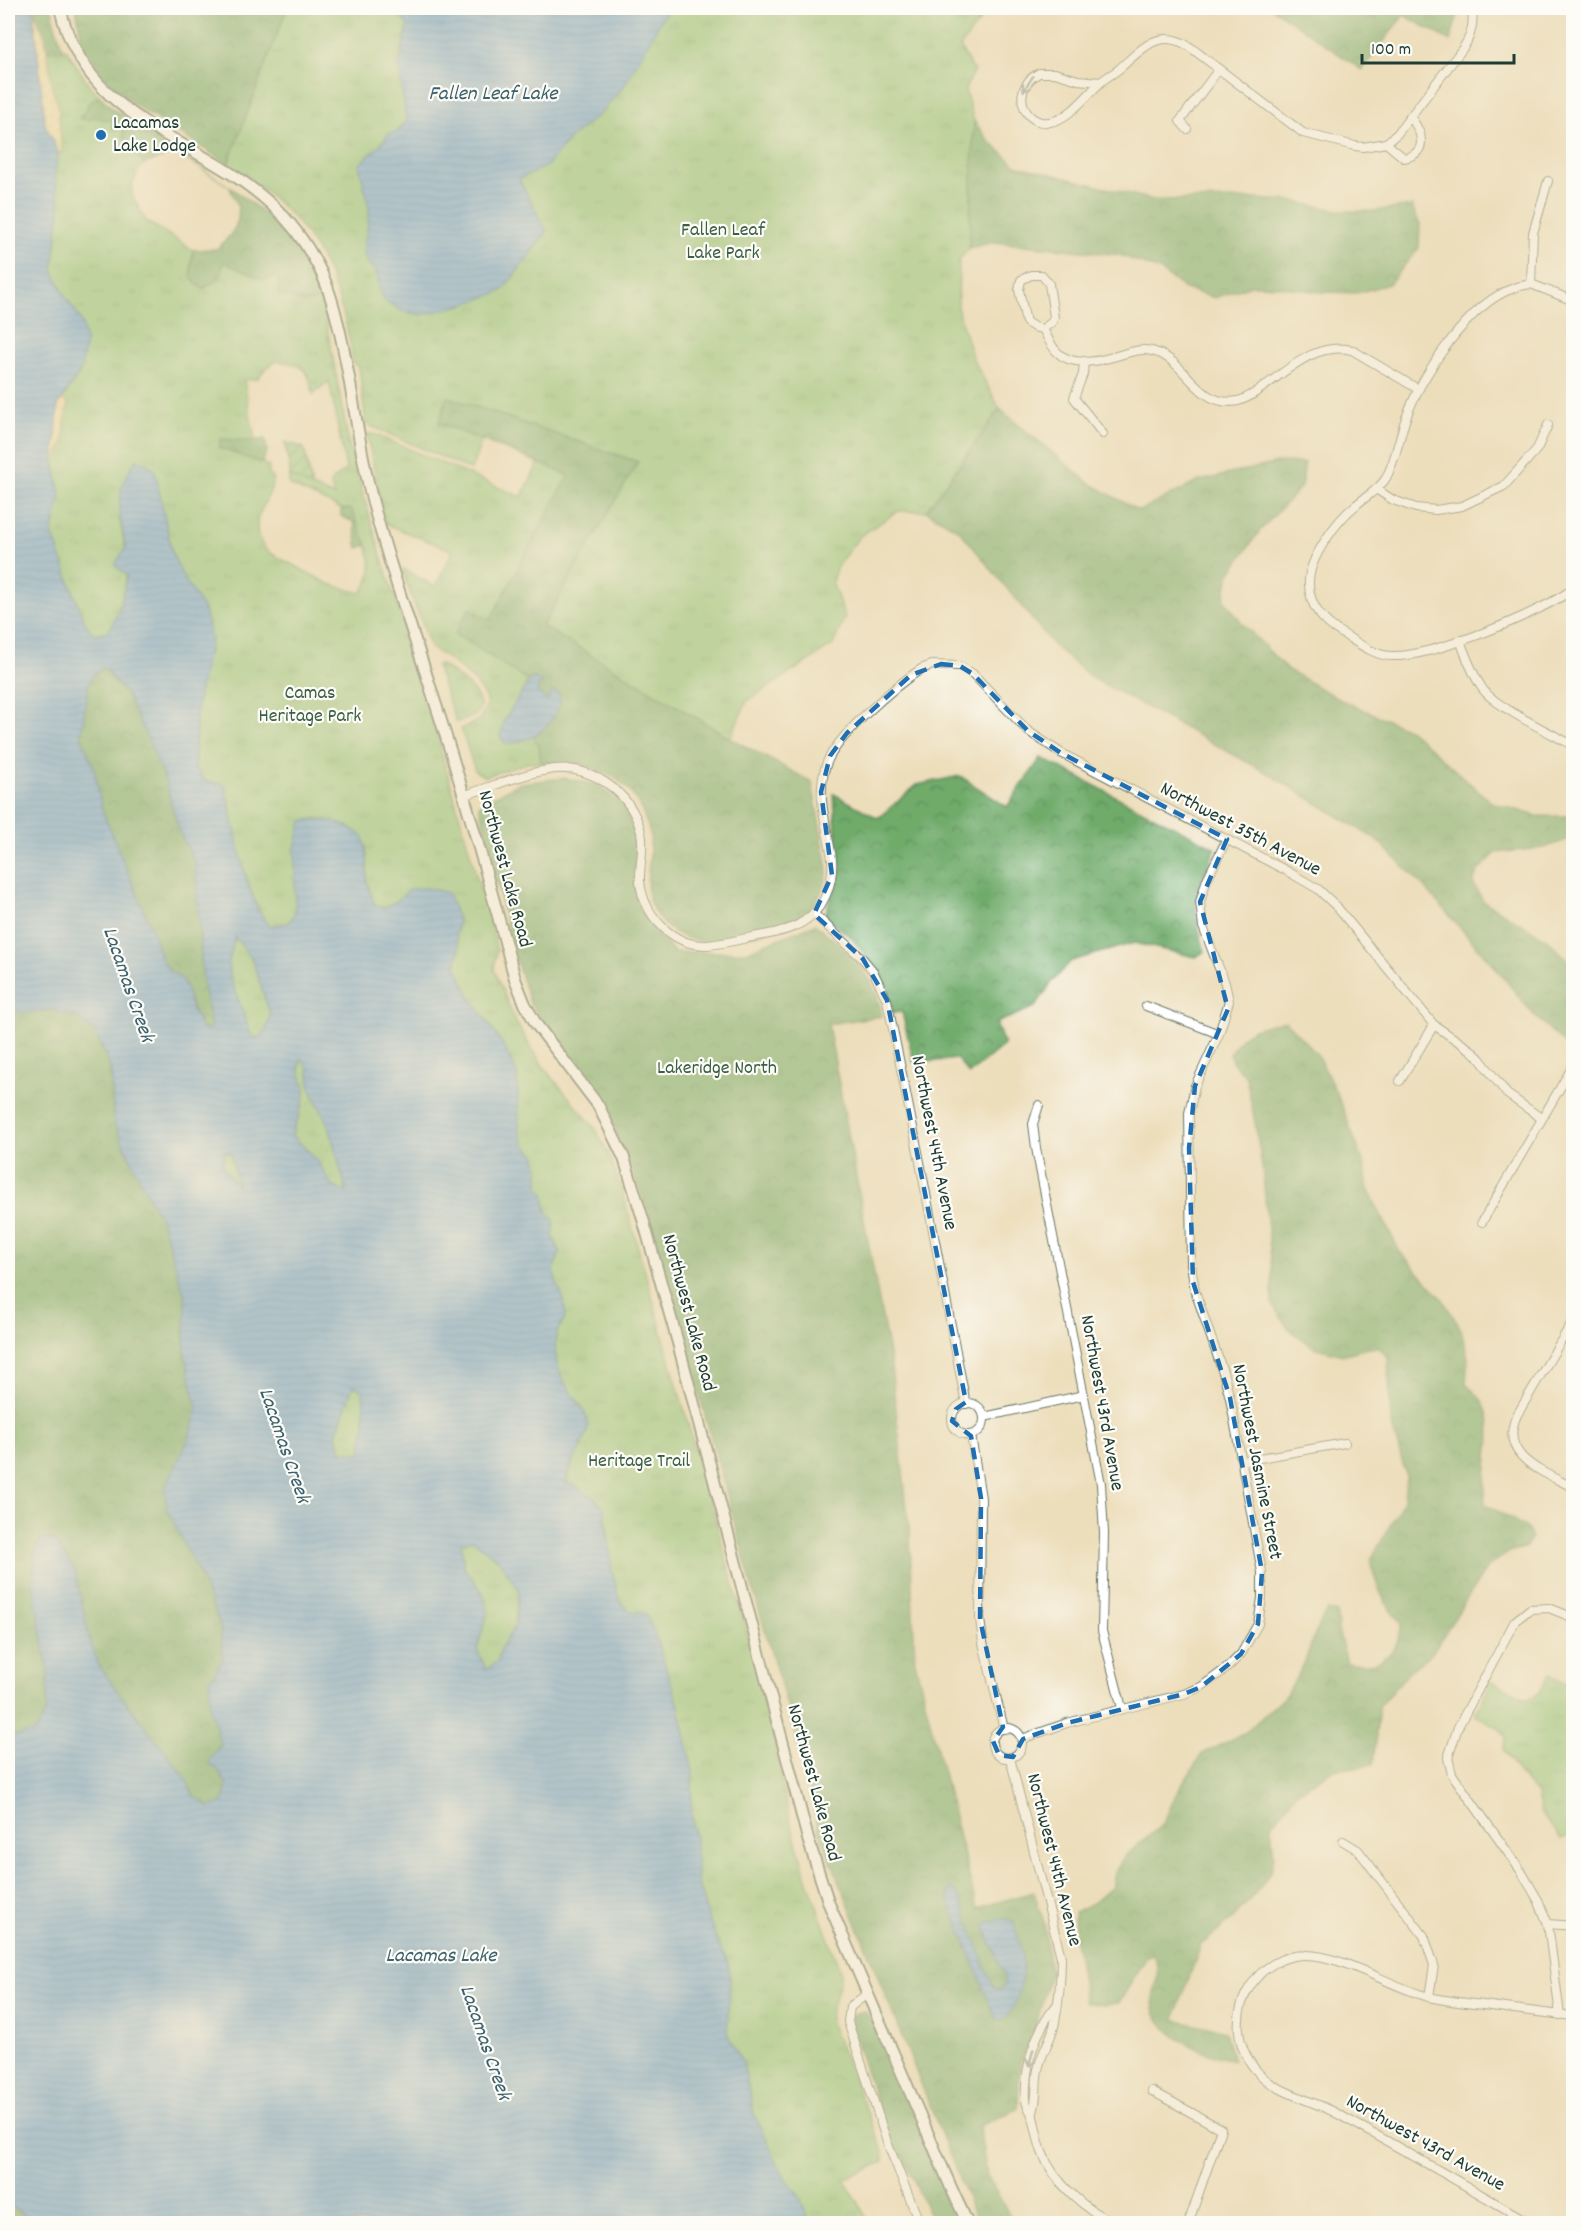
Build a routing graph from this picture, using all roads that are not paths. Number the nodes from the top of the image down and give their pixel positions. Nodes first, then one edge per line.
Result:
1 (60, 8) edge
2 (1472, 8) edge
3 (1219, 69) junction
4 (1101, 82) junction
5 (1411, 118) junction
6 (1187, 129) dead end
7 (1386, 143) junction
8 (1548, 181) dead end
9 (1531, 284) junction
10 (1574, 301) edge
11 (1042, 328) junction
12 (1084, 361) junction
13 (1418, 390) junction
14 (1548, 425) dead end
15 (1103, 434) dead end
16 (1376, 489) junction
17 (1574, 588) edge
18 (1460, 640) junction
19 (1574, 746) edge
20 (465, 795) junction
21 (1227, 839) junction
22 (814, 914) junction
23 (1146, 1006) dead end
24 (1434, 1025) junction
25 (1219, 1034) junction
26 (1574, 1064) edge
27 (1400, 1081) dead end
28 (1039, 1105) dead end
29 (1541, 1118) junction
30 (1482, 1222) dead end
31 (1574, 1319) edge
32 (1084, 1395) junction
33 (966, 1404) junction
34 (984, 1417) junction
35 (971, 1435) junction
36 (1345, 1443) dead end
37 (1243, 1461) junction
38 (1574, 1488) edge
39 (1574, 1618) edge
40 (1122, 1708) junction
41 (1004, 1729) junction
42 (1022, 1739) junction
43 (1010, 1758) junction
44 (1343, 1841) dead end
45 (1548, 1924) junction
46 (1574, 1926) edge
47 (867, 1994) junction
48 (1428, 1997) junction
49 (1560, 2015) junction
50 (1574, 2016) edge
51 (1152, 2091) dead end
52 (920, 2223) edge
53 (968, 2223) edge
54 (1117, 2223) edge
55 (1188, 2223) edge
56 (1533, 2223) edge

1 - 20 main road, Northwest Lake Road
2 - 5 street
3 - 4 street
3 - 6 street
3 - 7 street
4 -> 4 street
5 - 7 street
5 - 7 street
8 - 9 street
9 - 10 street
9 - 13 street
11 - 11 street
11 - 12 street
12 - 13 street
12 - 15 street
13 - 16 street
14 - 16 street
16 - 18 street
17 - 18 street
18 - 19 street
20 - 22 street
20 - 47 main road, Northwest Lake Road
21 - 22 street, Northwest 35th Avenue
21 - 24 street, Northwest 35th Avenue
21 - 25 street, Northwest Jasmine Street
22 - 33 street, Northwest 44th Avenue
23 - 25 street
24 - 27 street
24 - 29 street, Northwest 35th Avenue
25 - 37 street, Northwest Jasmine Street
26 - 29 street
28 - 32 street, Northwest 43rd Avenue
29 - 30 street
31 - 38 street
32 - 34 street
32 - 40 street, Northwest 43rd Avenue
33 - 34 street
33 - 35 street
34 - 35 street
35 - 41 street, Northwest 44th Avenue
36 - 37 street
37 - 40 street, Northwest Jasmine Street
39 - 45 street
40 - 42 street, Northwest Jasmine Street
41 - 42 street
41 - 43 street, Northwest 44th Avenue
42 - 43 street, Northwest 44th Avenue
43 - 54 street, Northwest 44th Avenue
44 - 48 street
45 - 46 street
45 - 49 street
47 - 52 street
47 - 53 main road, Northwest Lake Road
48 - 49 street, Northwest 43rd Avenue
48 - 56 street, Northwest 43rd Avenue
49 - 50 street, Northwest 43rd Avenue
51 - 55 street

